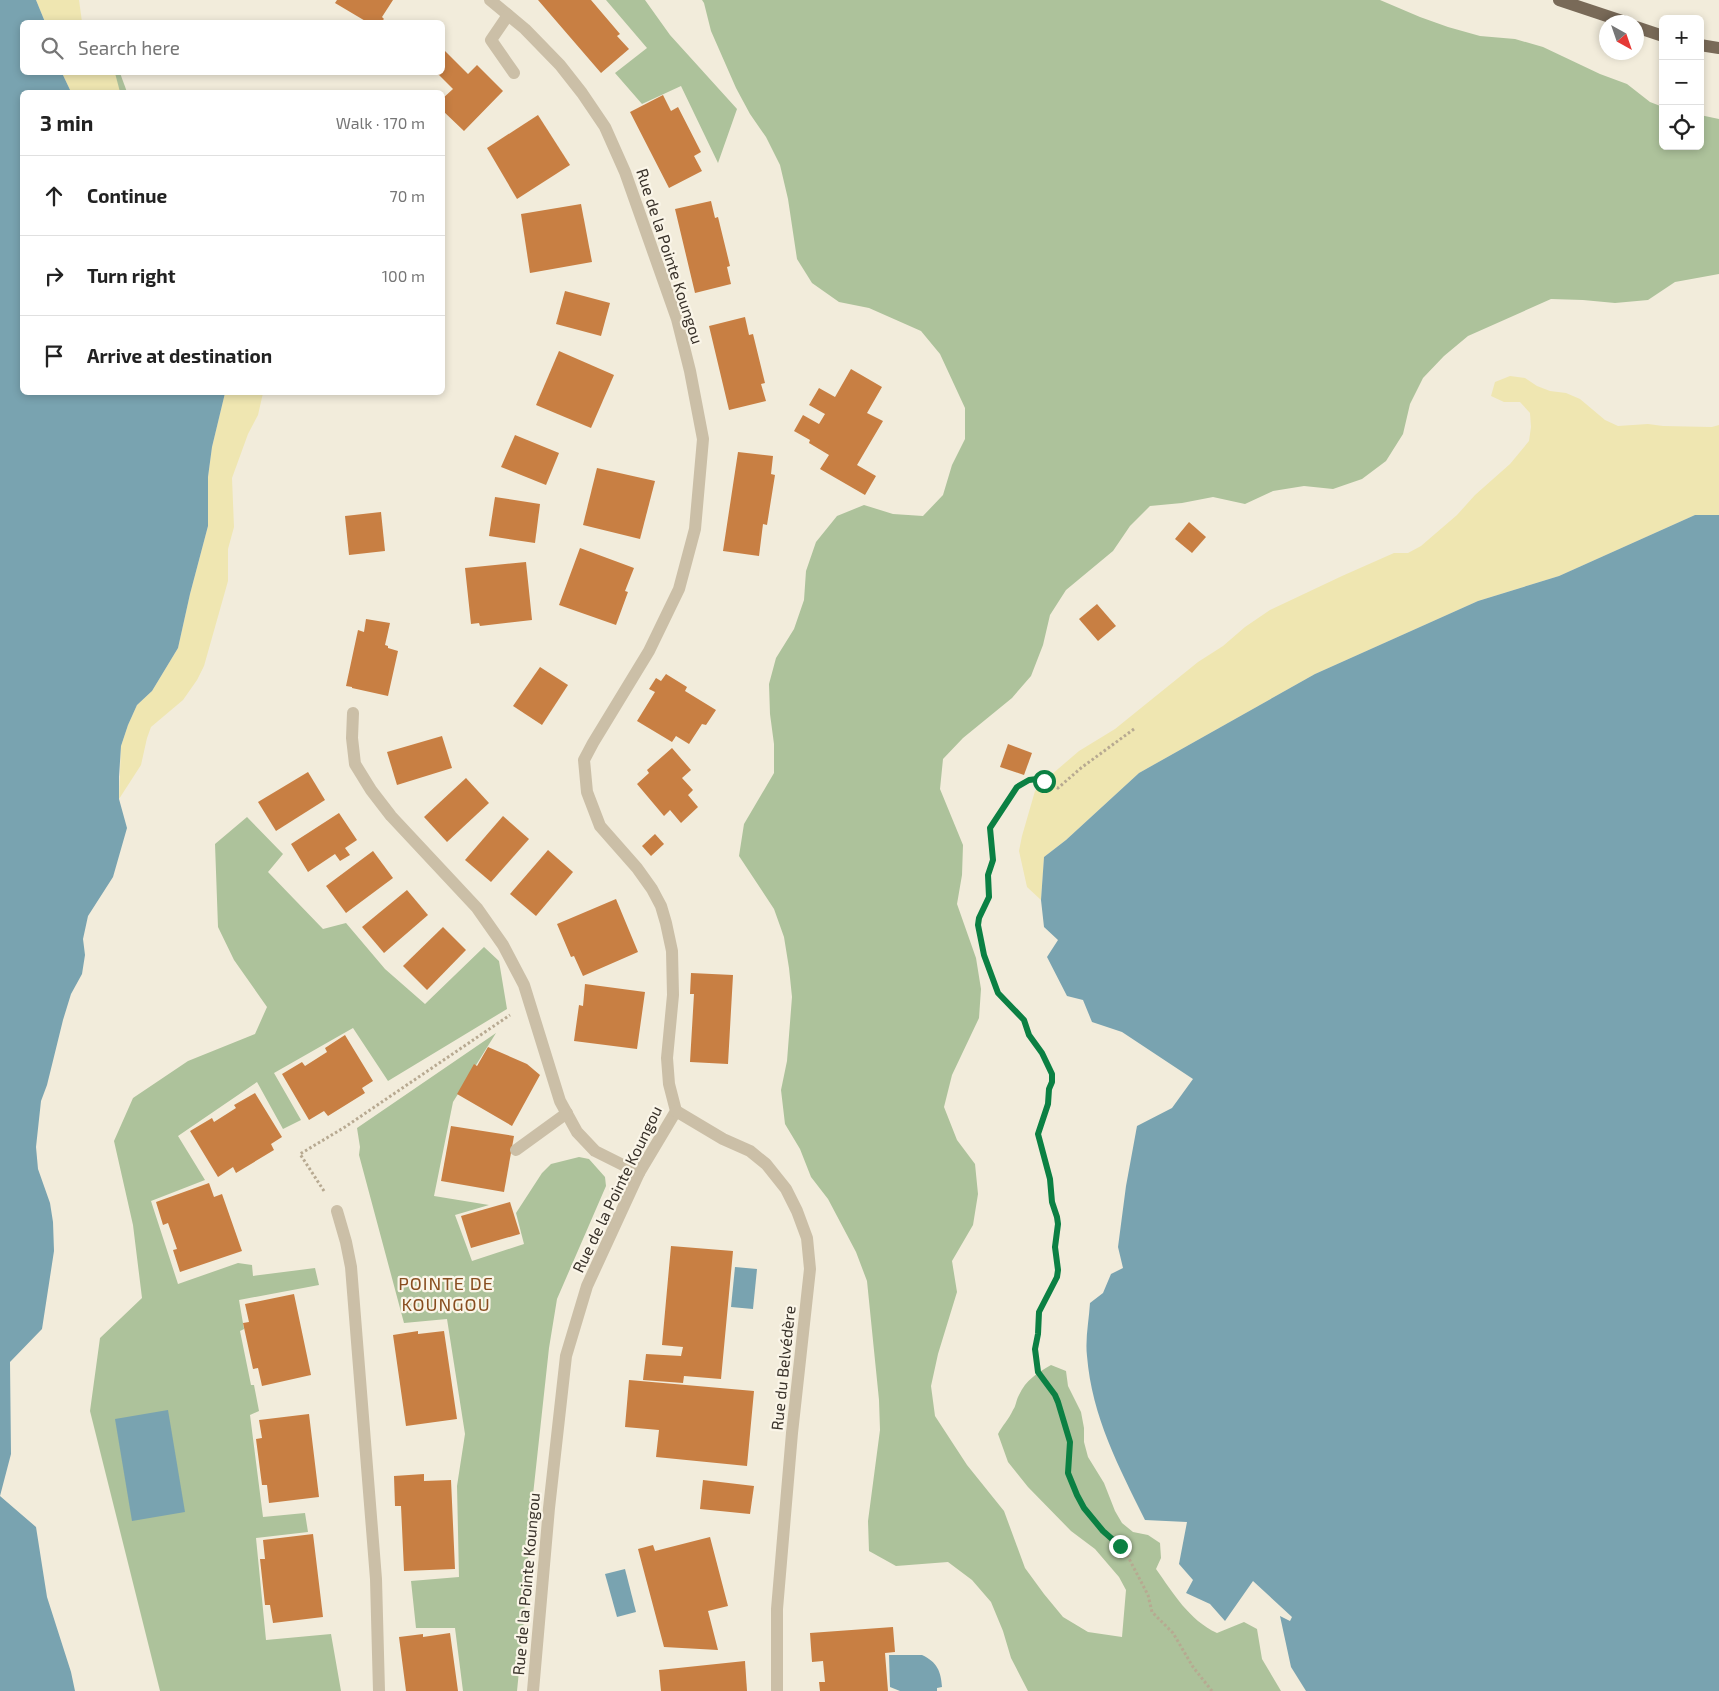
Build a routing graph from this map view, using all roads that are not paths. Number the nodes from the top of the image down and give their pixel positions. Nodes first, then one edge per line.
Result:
1 (490, 0) edge
2 (1559, 0) edge
3 (508, 15) junction
4 (1604, 15) edge
5 (1644, 30) edge
6 (1659, 35) edge
7 (1704, 46) edge
8 (1719, 48) edge
9 (514, 73) dead end
10 (353, 714) dead end
11 (676, 1111) junction
12 (566, 1113) junction
13 (516, 1150) dead end
14 (639, 1173) junction
15 (337, 1211) road end
16 (379, 1691) edge
17 (533, 1691) edge
18 (777, 1691) edge

1 - 3 street, Rue de la Pointe Koungou
2 - 4 main road
3 - 9 street
3 - 11 street, Rue de la Pointe Koungou
5 - 6 main road
7 - 8 main road
10 - 12 street
11 - 14 street, Rue de la Pointe Koungou
11 - 18 street, Rue du Belvédère
12 - 13 street
12 - 14 street
14 - 17 street, Rue de la Pointe Koungou
15 - 16 street

